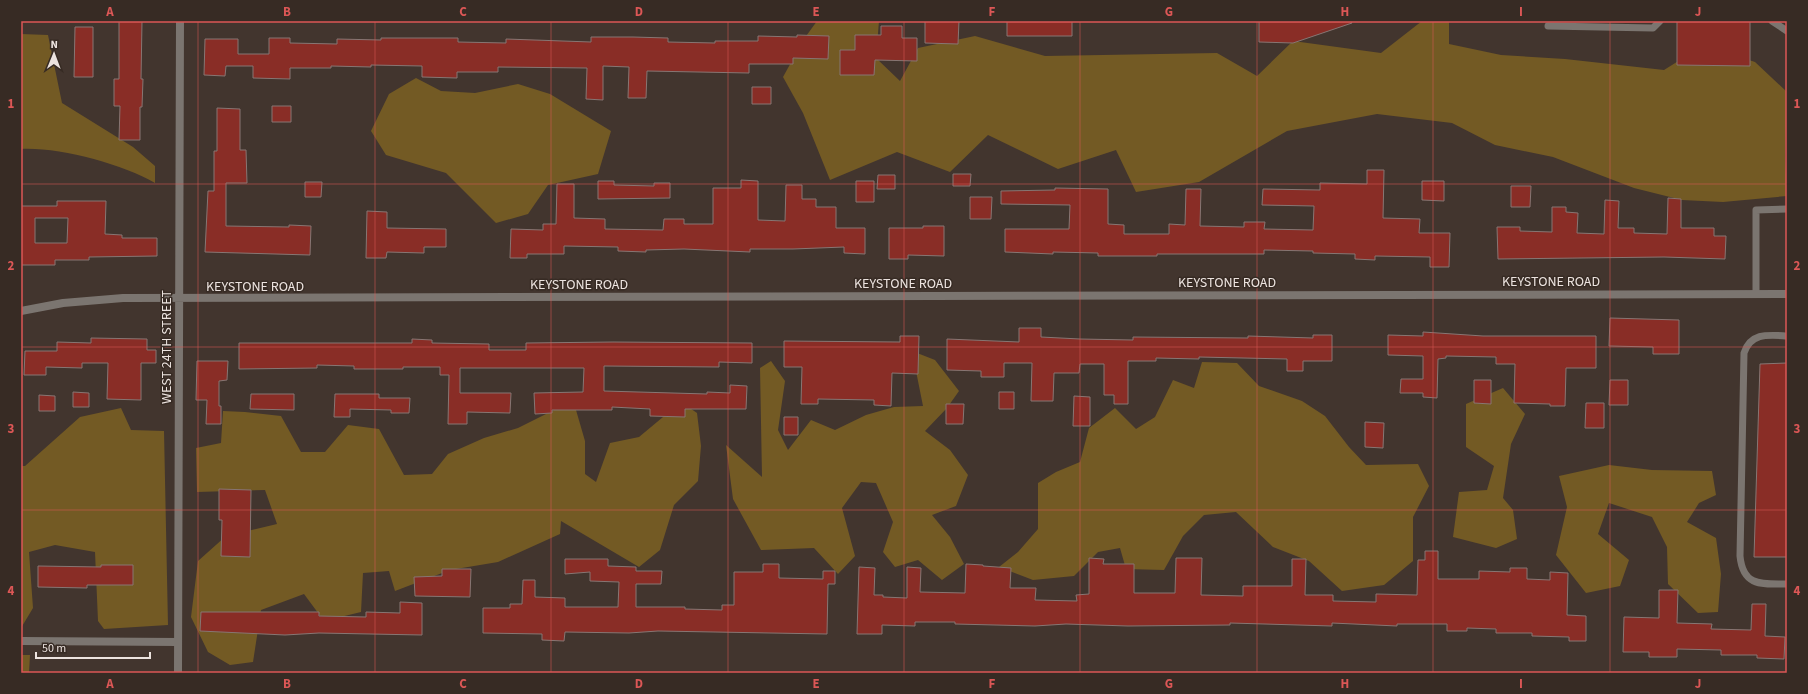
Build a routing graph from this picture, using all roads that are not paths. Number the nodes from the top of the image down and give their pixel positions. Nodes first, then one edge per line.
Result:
1 (180, 21) edge
2 (1660, 21) edge
3 (1772, 21) edge
4 (1548, 26) dead end
5 (1787, 31) edge
6 (1787, 209) edge
7 (1756, 294) junction
8 (1787, 294) edge
9 (179, 299) junction
10 (21, 311) edge
11 (1787, 336) edge
12 (1787, 584) edge
13 (21, 640) edge
14 (178, 642) junction
15 (178, 673) edge

1 - 9 street, WEST 24TH STREET
2 - 4 lane
3 - 5 lane
6 - 7 lane
7 - 8 street, KEYSTONE ROAD
7 - 9 street, KEYSTONE ROAD
9 - 10 street, KEYSTONE ROAD
9 - 14 street, WEST 24TH STREET
11 - 12 lane
13 - 14 street
14 - 15 street, WEST 24TH STREET

